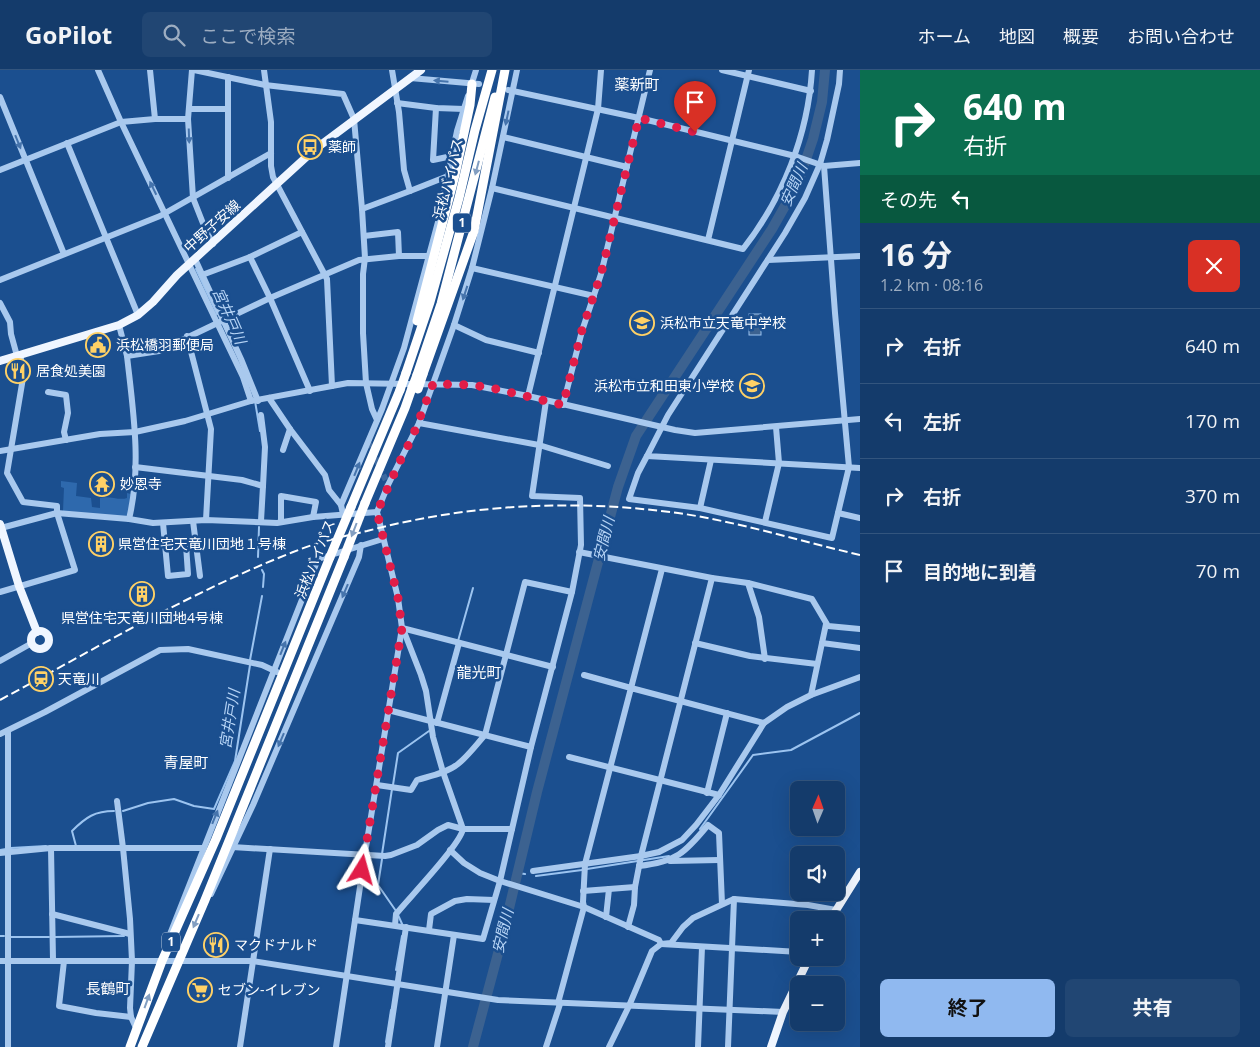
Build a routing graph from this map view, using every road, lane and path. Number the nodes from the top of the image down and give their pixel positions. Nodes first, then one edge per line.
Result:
1 (98, 70) edge
2 (150, 70) edge
3 (193, 70) edge
4 (264, 70) edge
5 (392, 70) edge
6 (421, 70) edge
7 (476, 70) edge
8 (487, 70) edge
9 (492, 70) edge
10 (501, 70) edge
11 (505, 70) edge
12 (517, 70) edge
13 (601, 70) edge
14 (650, 70) edge
15 (722, 70) edge
16 (812, 70) edge
17 (840, 70) edge
18 (749, 74) edge
19 (228, 77) junction
20 (410, 78) junction
21 (476, 84) junction
22 (265, 85) junction
23 (395, 90) junction
24 (510, 90) junction
25 (811, 91) junction
26 (0, 97) edge
27 (397, 103) junction
28 (436, 108) junction
29 (189, 109) junction
30 (228, 109) junction
31 (464, 109) junction
32 (598, 109) junction
33 (639, 118) junction
34 (155, 119) junction
35 (188, 119) junction
36 (354, 119) junction
37 (121, 122) junction
38 (475, 130) junction
39 (503, 137) junction
40 (732, 141) junction
41 (67, 143) junction
42 (271, 153) junction
43 (452, 156) junction
44 (794, 156) junction
45 (587, 157) junction
46 (25, 160) junction
47 (860, 162) edge
48 (821, 164) junction
49 (627, 167) junction
50 (0, 170) edge
51 (448, 176) junction
52 (228, 178) junction
53 (277, 184) junction
54 (492, 188) junction
55 (410, 191) junction
56 (193, 198) junction
57 (488, 205) junction
58 (574, 208) junction
59 (362, 209) junction
60 (165, 213) junction
61 (615, 217) junction
62 (471, 230) junction
63 (302, 232) junction
64 (364, 236) junction
65 (106, 238) junction
66 (708, 240) junction
67 (213, 244) junction
68 (64, 254) junction
69 (250, 256) junction
70 (399, 256) junction
71 (429, 256) junction
72 (831, 256) junction
73 (860, 256) edge
74 (366, 258) junction
75 (475, 258) junction
76 (768, 260) junction
77 (192, 261) junction
78 (472, 268) junction
79 (202, 275) junction
80 (325, 275) junction
81 (0, 280) edge
82 (555, 287) junction
83 (594, 296) junction
84 (270, 298) junction
85 (0, 303) edge
86 (138, 315) junction
87 (220, 321) junction
88 (119, 325) junction
89 (454, 325) junction
90 (187, 336) junction
91 (539, 353) junction
92 (18, 355) junction
93 (127, 356) junction
94 (0, 361) edge
95 (404, 373) junction
96 (420, 374) junction
97 (366, 383) junction
98 (433, 384) junction
99 (332, 386) junction
100 (397, 387) junction
101 (310, 391) junction
102 (48, 392) dead end
103 (528, 396) junction
104 (269, 398) junction
105 (254, 401) junction
106 (546, 401) junction
107 (563, 405) junction
108 (208, 414) junction
109 (261, 415) dead end
110 (860, 419) edge
111 (378, 420) junction
112 (844, 420) junction
113 (419, 423) junction
114 (660, 426) junction
115 (776, 427) junction
116 (290, 429) junction
117 (135, 432) junction
118 (66, 440) junction
119 (539, 446) junction
120 (12, 449) junction
121 (283, 450) dead end
122 (0, 451) edge
123 (647, 456) junction
124 (711, 460) junction
125 (779, 463) junction
126 (608, 466) dead end
127 (135, 467) junction
128 (849, 467) junction
129 (860, 468) edge
130 (208, 476) junction
131 (262, 486) junction
132 (341, 505) junction
133 (700, 508) junction
134 (377, 512) junction
135 (57, 513) junction
136 (838, 513) junction
137 (344, 514) junction
138 (313, 517) junction
139 (860, 518) edge
140 (129, 519) junction
141 (206, 520) junction
142 (194, 521) junction
143 (261, 521) junction
144 (281, 522) junction
145 (765, 522) junction
146 (163, 523) junction
147 (1, 526) edge
148 (383, 539) junction
149 (361, 545) junction
150 (165, 547) junction
151 (580, 552) junction
152 (662, 569) junction
153 (200, 576) dead end
154 (712, 578) junction
155 (748, 583) junction
156 (19, 586) junction
157 (0, 592) edge
158 (572, 592) junction
159 (826, 624) junction
160 (402, 628) junction
161 (860, 629) edge
162 (37, 632) junction
163 (458, 643) junction
164 (695, 643) junction
165 (822, 643) junction
166 (32, 644) junction
167 (860, 648) edge
168 (506, 656) junction
169 (765, 658) junction
170 (0, 661) edge
171 (817, 664) junction
172 (553, 667) junction
173 (276, 671) junction
174 (584, 676) dead end
175 (860, 677) edge
176 (631, 688) junction
177 (811, 695) junction
178 (680, 701) junction
179 (388, 710) junction
180 (727, 713) junction
181 (764, 722) junction
182 (433, 724) junction
183 (8, 731) junction
184 (0, 734) edge
185 (485, 735) junction
186 (531, 747) junction
187 (569, 757) dead end
188 (610, 768) junction
189 (443, 772) junction
190 (660, 781) junction
191 (377, 785) junction
192 (707, 793) junction
193 (719, 795) junction
194 (117, 801) dead end
195 (512, 828) junction
196 (463, 829) junction
197 (232, 847) junction
198 (51, 848) junction
199 (124, 848) junction
200 (203, 848) junction
201 (270, 849) junction
202 (450, 850) junction
203 (5, 851) edge
204 (365, 854) junction
205 (719, 860) junction
206 (640, 861) junction
207 (669, 861) junction
208 (585, 868) junction
209 (533, 871) dead end
210 (860, 872) edge
211 (502, 882) junction
212 (635, 887) junction
213 (609, 889) junction
214 (583, 891) junction
215 (734, 899) junction
216 (205, 900) junction
217 (494, 900) junction
218 (722, 904) junction
219 (584, 907) junction
220 (836, 910) joint
221 (52, 914) junction
222 (606, 917) junction
223 (355, 920) junction
224 (401, 926) junction
225 (628, 927) junction
226 (429, 930) junction
227 (130, 934) junction
228 (454, 934) junction
229 (661, 944) junction
230 (702, 947) junction
231 (732, 948) junction
232 (790, 951) edge
233 (53, 960) junction
234 (161, 960) junction
235 (180, 960) junction
236 (252, 960) junction
237 (4, 961) edge
238 (64, 961) junction
239 (132, 961) junction
240 (804, 966) edge
241 (346, 976) junction
242 (396, 984) junction
243 (445, 991) junction
244 (559, 1003) junction
245 (629, 1006) junction
246 (699, 1009) junction
247 (730, 1010) junction
248 (783, 1012) junction
249 (131, 1017) junction
250 (137, 1030) junction
251 (8, 1047) edge
252 (130, 1047) edge
253 (142, 1047) edge
254 (240, 1047) edge
255 (336, 1047) edge
256 (388, 1047) edge
257 (437, 1047) edge
258 (546, 1047) edge
259 (609, 1047) edge
260 (698, 1047) edge
261 (728, 1047) edge
262 (771, 1047) edge

1 - 37 street
2 - 34 street
3 - 19 street
3 - 29 street
4 - 22 street
5 - 23 street
6 - 20 main road, 中野子安線
7 - 21 street
8 - 38 highway, 1
9 - 38 highway, 浜松バイパス / 1
10 -> 96 highway, 浜松バイパス / 1
11 - 62 highway, 1
12 - 24 street
13 - 32 street
14 - 33 street
15 - 18 street
16 - 25 street
17 - 48 street
18 - 25 street
18 - 40 street
19 - 22 street
19 - 30 street
21 -> 20 street
20 - 23 main road, 中野子安線
21 - 31 street
21 - 95 highway
22 - 36 street
22 - 42 street
23 - 27 street
23 - 36 main road, 中野子安線
24 - 32 street
24 -> 39 street
25 - 44 street
26 -> 46 street
27 - 28 street
27 - 55 street
28 - 31 street
28 - 43 street
29 - 30 street
29 - 35 street
30 - 52 street
31 - 43 street
32 - 33 street
32 - 45 street
33 - 40 street
33 - 49 street
34 - 35 street
34 - 37 street
35 -> 56 street
36 - 53 main road, 中野子安線
36 - 59 street
37 - 41 street
60 -> 37 street
38 - 95 highway, 浜松バイパス / 1
39 - 45 street
39 - 54 street
40 - 44 street
40 - 66 street
41 - 46 street
41 - 65 street
42 - 52 street
42 - 53 street
43 - 51 street
44 - 48 street
44 - 66 street
45 - 49 street
45 - 58 street
46 - 50 street
46 - 68 street
47 - 48 street
48 - 72 street
48 - 76 street
49 - 61 street
51 - 55 street
51 - 71 street
52 - 56 street
53 - 63 street
53 - 67 main road, 中野子安線
54 - 57 street
54 - 58 street
55 - 59 street
56 - 60 street
56 - 67 street
57 - 62 street
57 - 75 street
58 - 61 street
58 - 82 street
59 - 64 street
60 - 65 street
60 - 77 street
61 - 66 street
61 - 83 street
62 - 75 street
62 - 96 highway
63 - 69 street
63 - 80 street
64 - 70 street
64 - 74 street
65 - 68 street
65 - 86 street
67 - 77 main road, 中野子安線
68 - 81 street
69 - 79 street
69 - 84 street
70 - 71 street
70 - 74 street
71 - 100 street
72 - 73 street
72 - 76 street
72 - 112 street
74 - 80 street
74 - 97 street
75 - 78 street
76 - 114 street
77 - 79 street
77 - 86 main road, 中野子安線
77 - 87 street
78 - 82 street
78 -> 89 street
79 - 87 street
80 - 84 street
80 - 99 street
82 - 83 street
82 - 91 street
83 - 107 street
84 - 87 street
84 - 101 street
85 - 92 street
86 - 88 main road, 中野子安線
87 - 90 street
87 - 105 street
88 - 92 main road, 中野子安線
88 - 93 street
89 - 91 street
89 - 98 street
90 - 93 street
90 - 108 street
91 - 103 street
92 - 94 main road, 中野子安線
92 - 120 street
93 - 117 street
95 - 100 highway, 浜松バイパス, bridge
96 -> 216 highway, 浜松バイパス / 1, bridge
97 - 99 street
97 - 100 street
97 - 111 street
98 - 100 street
98 - 103 street
98 - 113 street
99 - 101 street
100 - 111 street
100 - 234 highway, 浜松バイパス / 1, bridge
101 - 104 street
102 - 118 street
103 - 106 street
104 - 105 street
104 - 116 street
105 - 108 street
106 - 107 street
106 - 119 street
107 - 114 street
108 - 117 street
108 - 130 street
109 - 131 street
110 - 112 street
132 -> 111 street
112 - 115 street
112 - 128 street
113 - 119 street
113 - 134 street
114 - 115 street
114 - 123 street
115 - 125 street
116 - 121 street
116 - 132 street
117 - 118 street
117 - 127 street
118 - 120 street
119 - 126 street
119 - 151 street
120 - 122 street
120 - 135 street
123 - 124 street
123 - 133 street
124 - 125 street
124 - 133 street
125 - 128 street
125 - 145 street
127 - 130 street
127 - 140 street
128 - 129 street
128 - 136 street
130 - 131 street
130 - 141 street
131 - 143 street
132 - 137 street
133 - 145 street
134 - 137 street
134 - 148 street
135 - 140 street
135 - 147 street
135 - 156 street
136 - 139 street
136 - 145 street
137 - 138 street
138 - 144 street
138 - 144 street
140 - 146 street
141 - 142 street
141 - 143 street
142 - 146 street
142 - 153 street
143 - 144 street
146 - 150 street
147 - 156 main road
148 - 149 street
148 - 160 street
173 -> 149 street
149 -> 197 street
150 - 150 street
151 - 152 street
151 - 158 street
152 - 154 street
152 - 176 street
154 - 155 street
154 - 164 street
155 - 159 street
155 - 169 street
156 - 157 street
156 - 162 main road
158 - 168 street
158 - 172 street
159 - 161 street
159 - 165 street
160 - 163 street
160 - 179 street
160 - 182 street
162 - 166 main road
162 - 166 main road
163 - 168 street
163 - 182 street
164 - 169 street
164 - 178 street
165 - 167 street
165 - 171 street
166 - 170 street
168 - 172 street
168 - 185 street
169 - 171 street
171 - 177 street
172 - 186 street
173 - 183 street
200 -> 173 street
174 - 176 street
175 - 177 street
176 - 178 street
176 - 188 street
177 - 181 street
178 - 180 street
178 - 190 street
179 - 182 street
179 - 191 street
180 - 181 street
180 - 192 street
181 - 193 street
182 - 185 street
182 - 189 street
183 - 184 street
183 - 203 street
185 - 186 street
185 - 189 street
186 - 195 street
187 - 188 street
188 - 190 street
188 - 208 street
189 - 191 street
189 - 196 street
190 - 192 street
190 - 206 street
191 - 204 street
192 - 193 street
193 - 206 street
194 - 199 street
195 - 196 street
195 - 211 street
196 - 202 street
196 - 204 street
197 - 201 street
197 - 216 street
198 - 199 street
198 - 203 street
198 - 221 street
199 - 200 street
199 - 227 street
200 - 234 street
201 - 204 street
201 - 236 street
202 - 211 street
202 - 224 street
203 - 237 street
204 - 223 street
205 - 207 street
205 - 207 street
205 - 218 street
206 - 207 street
206 - 208 street
206 - 212 street
208 - 209 street
208 - 214 street
210 - 220 main road
211 - 217 street
211 - 219 street
212 - 213 street
212 - 225 street
213 - 214 street
213 - 222 street
214 - 219 street
215 - 218 street
215 - 220 street
215 - 231 street
216 -> 235 highway, 浜松バイパス / 1
217 - 226 street
217 - 228 street
218 - 229 street
219 - 222 street
219 - 244 street
221 - 227 street
221 - 233 street
222 - 225 street
223 - 224 street
223 - 241 street
224 - 226 street
224 - 242 street
225 - 229 street
226 - 228 street
227 - 239 street
228 - 243 street
229 - 230 street
229 - 245 street
230 - 231 street
230 - 246 street
231 - 232 street
231 - 247 street
233 - 237 street
233 - 238 street
234 - 235 street
234 - 239 street
250 -> 234 highway, 浜松バイパス / 1
235 - 236 street
235 - 253 highway, 浜松バイパス / 1
236 - 241 street
236 - 254 street
237 - 251 street
238 - 239 street
238 - 249 street
239 - 249 street
240 - 248 main road
241 - 242 street
241 - 255 street
242 - 243 street
242 - 256 street
243 - 244 street
243 - 257 street
244 - 245 street
244 - 258 street
245 - 246 street
245 - 259 street
246 - 247 street
246 - 260 street
247 - 248 street
247 - 261 street
248 - 262 main road
249 - 250 street
250 - 252 highway, 浜松バイパス / 1

